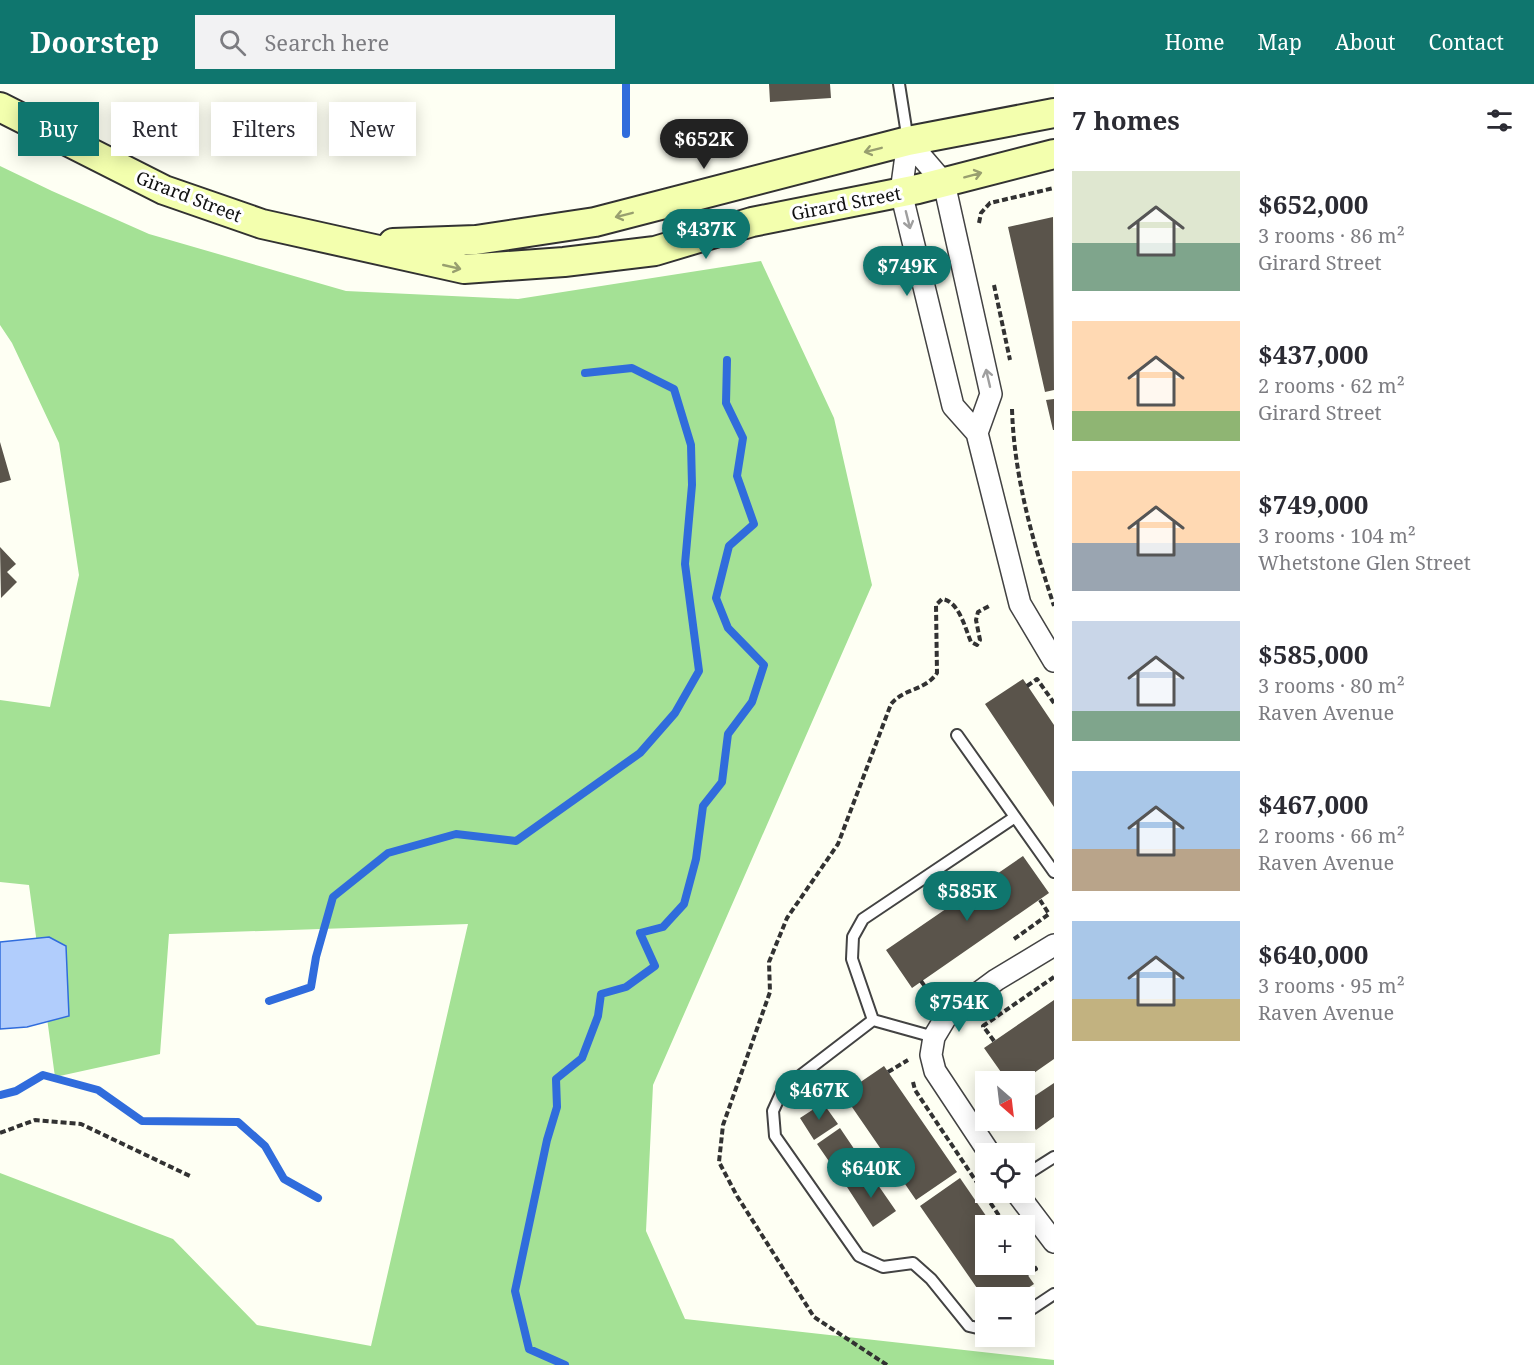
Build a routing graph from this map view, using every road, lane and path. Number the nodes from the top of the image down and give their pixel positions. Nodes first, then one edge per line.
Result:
1 (899, 84) edge
2 (0, 107) edge
3 (1054, 113) edge
4 (908, 141) junction
5 (1054, 154) edge
6 (944, 183) junction
7 (901, 192) junction
8 (354, 244) junction
9 (977, 433) junction
10 (1054, 661) edge
11 (1027, 686) dead end
12 (1054, 703) edge
13 (957, 735) dead end
14 (1015, 817) junction
15 (1054, 872) edge
16 (1054, 911) edge
17 (1049, 914) dead end
18 (1054, 945) edge
19 (1054, 977) edge
20 (873, 1020) junction
21 (934, 1037) junction
22 (994, 1041) dead end
23 (0, 1133) edge
24 (983, 1143) edge
25 (1054, 1157) edge
26 (1035, 1169) edge
27 (192, 1177) dead end
28 (1024, 1203) edge
29 (1054, 1242) edge
30 (1054, 1294) edge
31 (1035, 1307) edge
32 (975, 1327) edge

1 - 4 lane
2 - 8 street, Girard Street
3 - 4 street, Girard Street
4 - 6 street
4 - 7 street
4 -> 8 street, Girard Street
6 -> 5 street, Girard Street
6 - 7 street, Girard Street
9 -> 6 street
8 -> 7 street, Girard Street
7 -> 9 street
9 - 10 street
11 - 12 path
13 - 14 lane
14 - 15 lane
14 - 20 lane
16 - 17 path
18 - 21 street
19 - 22 path
20 - 21 lane
20 - 32 lane
21 - 24 street
23 - 27 path
25 - 26 lane
28 - 29 street
30 - 31 lane

